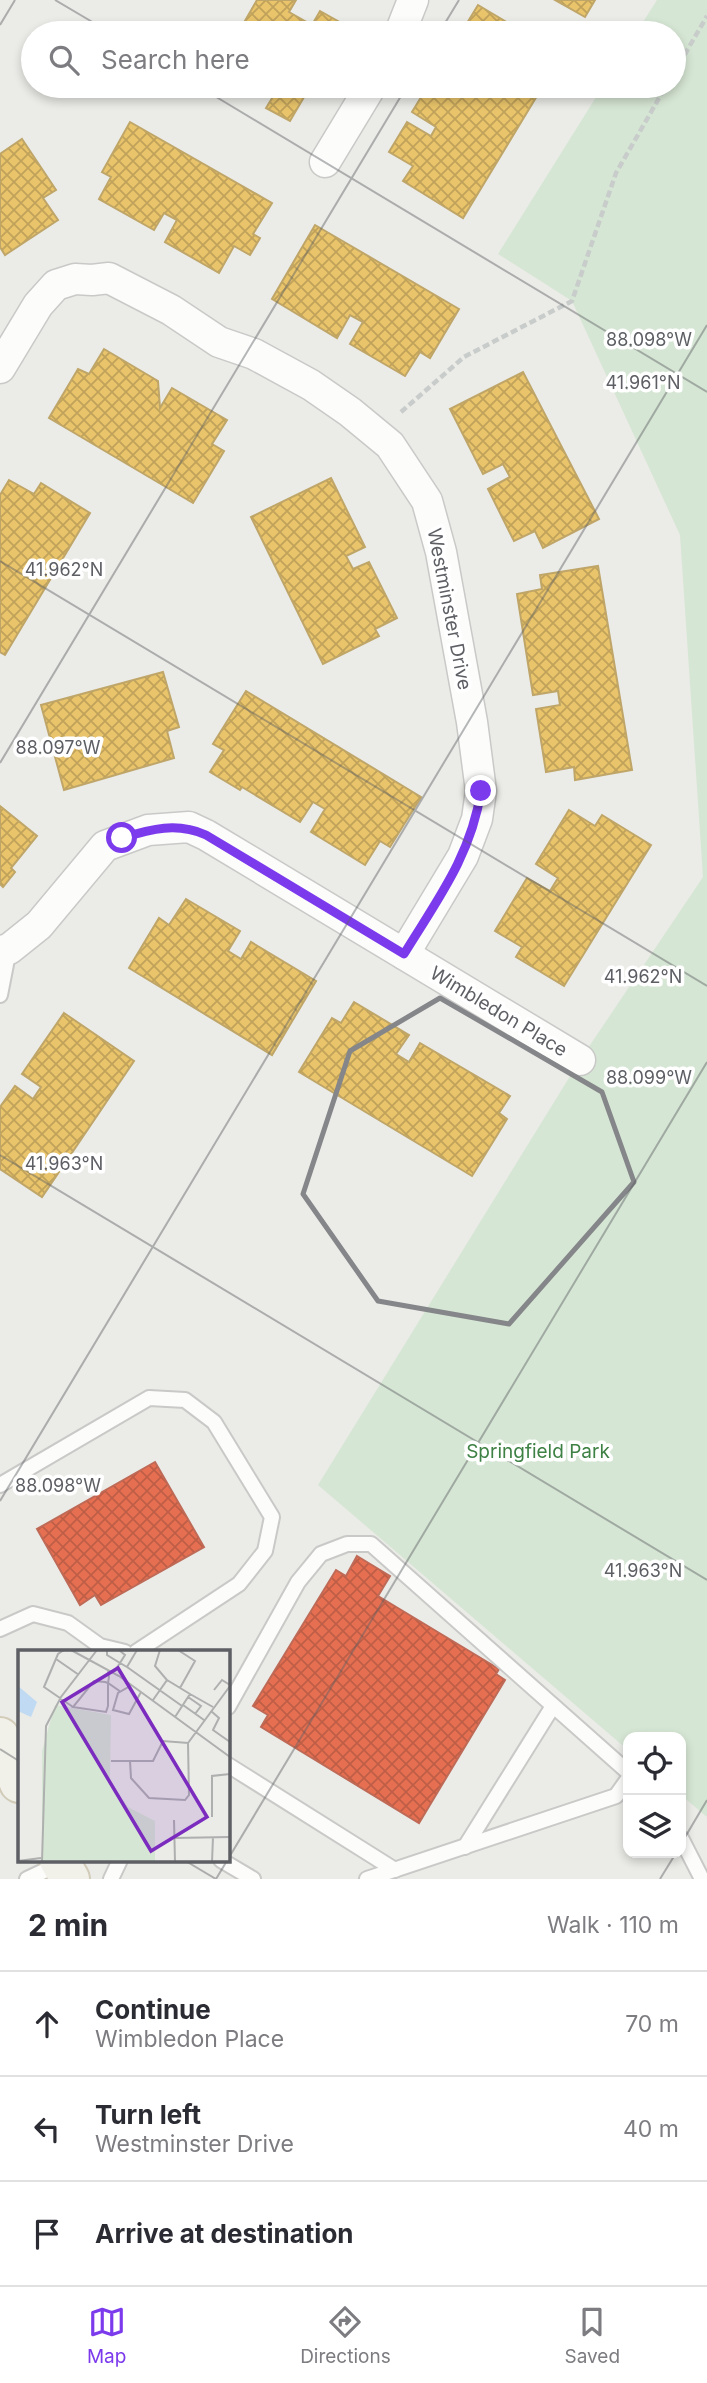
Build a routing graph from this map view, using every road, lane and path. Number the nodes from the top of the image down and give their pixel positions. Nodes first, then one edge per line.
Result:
1 (413, 0) edge
2 (707, 16) edge
3 (405, 21) edge
4 (686, 52) edge
5 (364, 98) edge
6 (659, 98) edge
7 (325, 162) dead end
8 (0, 368) edge
9 (401, 412) dead end
10 (5, 950) edge
11 (404, 954) junction
12 (0, 995) edge
13 (580, 1060) dead end
14 (0, 1485) edge
15 (0, 1629) edge
16 (101, 1649) edge
17 (138, 1650) edge
18 (229, 1705) edge
19 (553, 1706) junction
20 (229, 1766) edge
21 (623, 1768) edge
22 (623, 1786) edge
23 (465, 1847) junction
24 (686, 1848) edge
25 (119, 1862) edge
26 (224, 1862) edge
27 (395, 1870) junction
28 (111, 1879) edge
29 (253, 1879) edge
30 (367, 1879) edge
31 (702, 1879) edge

1 - 3 street
2 - 4 path
5 - 7 street
6 - 9 path
8 - 11 street, Westminster Drive
10 - 11 street, Wimbledon Place
10 - 12 lane
11 - 13 street, Wimbledon Place
14 - 17 lane
15 - 16 lane
18 - 19 lane
19 - 21 lane
19 - 23 lane
20 - 27 lane
22 - 23 lane
23 - 27 lane
24 - 31 lane
25 - 28 lane
26 - 29 lane
27 - 30 lane

